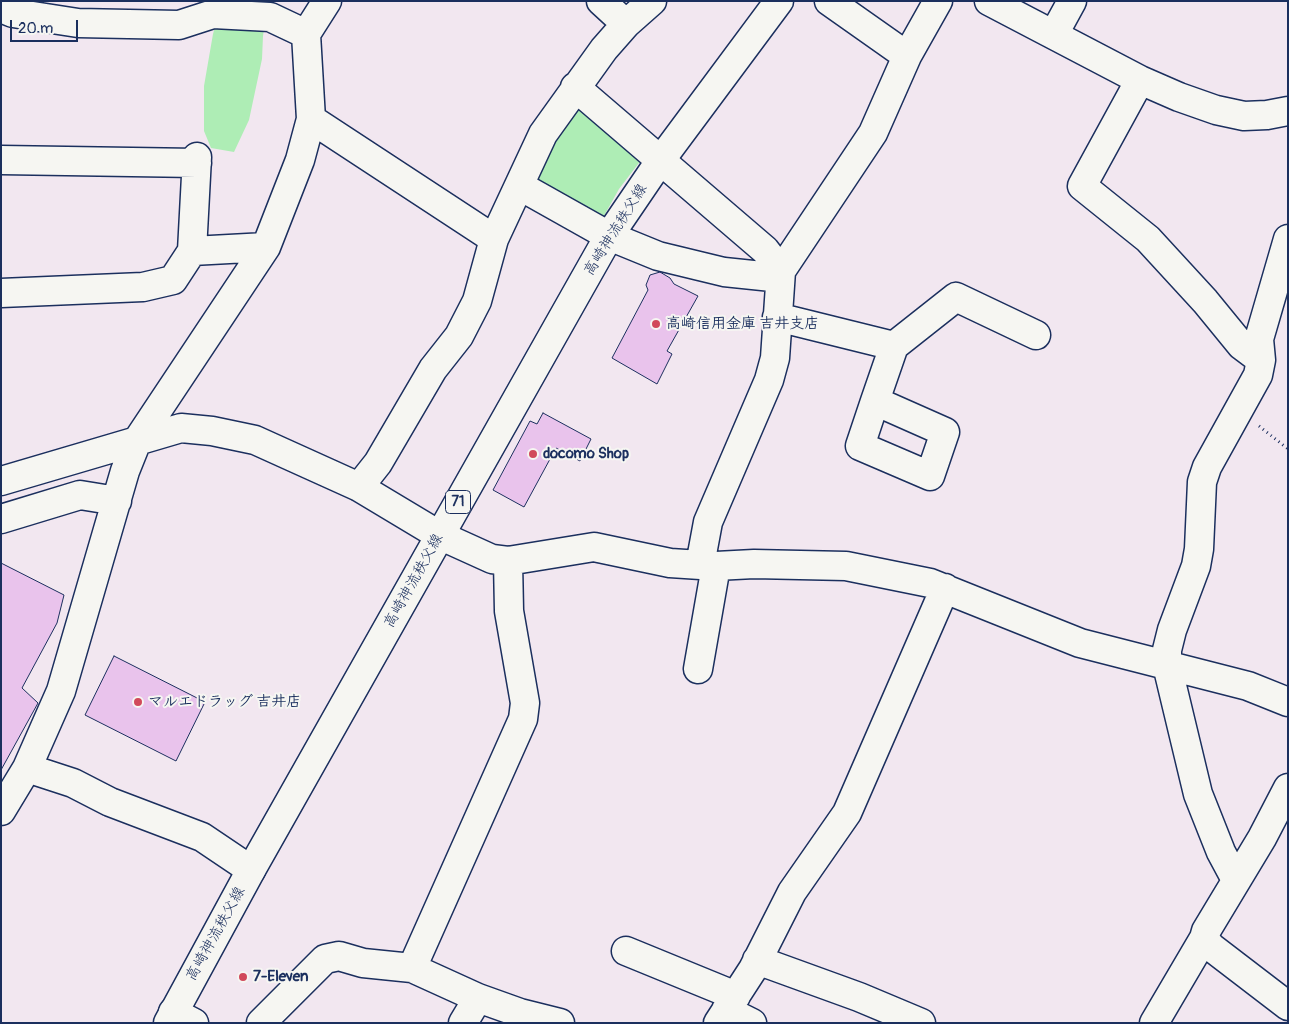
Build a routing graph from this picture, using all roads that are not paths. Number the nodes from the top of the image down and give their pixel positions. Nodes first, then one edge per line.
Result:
1 (327, 1) edge
2 (601, 1) edge
3 (652, 1) edge
4 (779, 1) edge
5 (828, 1) edge
6 (938, 1) edge
7 (989, 1) edge
8 (1072, 1) edge
9 (1, 8) edge
10 (626, 24) junction
11 (306, 34) junction
12 (1054, 34) junction
13 (907, 56) junction
14 (1140, 80) junction
15 (575, 87) junction
16 (1288, 111) edge
17 (311, 119) junction
18 (1, 160) edge
19 (660, 161) junction
20 (520, 186) junction
21 (609, 236) junction
22 (494, 239) junction
23 (1288, 239) edge
24 (266, 247) junction
25 (192, 252) junction
26 (782, 270) junction
27 (1, 293) edge
28 (777, 317) junction
29 (1036, 335) dead end
30 (894, 346) junction
31 (1261, 360) junction
32 (875, 401) dead end
33 (137, 441) junction
34 (1, 482) edge
35 (359, 487) junction
36 (117, 501) junction
37 (1, 519) edge
38 (440, 535) junction
39 (508, 561) junction
40 (708, 565) junction
41 (945, 588) junction
42 (1167, 665) junction
43 (698, 669) dead end
44 (1288, 702) edge
45 (27, 768) junction
46 (1288, 788) edge
47 (1, 811) edge
48 (251, 870) junction
49 (1236, 880) junction
50 (1204, 938) junction
51 (626, 951) dead end
52 (757, 960) junction
53 (412, 968) junction
54 (478, 998) junction
55 (1288, 1006) edge
56 (727, 1009) edge
57 (178, 1019) edge
58 (260, 1023) edge
59 (463, 1023) edge
60 (560, 1023) edge
61 (752, 1023) edge
62 (921, 1023) edge
63 (1154, 1023) edge

1 - 11 street
2 - 10 street
3 - 10 street
4 - 19 street, 高崎神流秩父線 / 71
5 - 13 street
6 - 13 street
7 - 12 street
8 - 12 street
9 - 11 street
10 - 15 street
11 - 17 street
12 - 14 street
13 - 26 street
14 - 16 street
14 - 31 street
15 - 19 street
15 - 20 street
17 - 22 street
17 - 24 street
18 - 25 street
19 - 21 street, 高崎神流秩父線 / 71
19 - 26 street
20 - 21 street
20 - 22 street
21 - 26 street
21 - 38 street, 高崎神流秩父線 / 71
22 - 35 street
23 - 31 street
24 - 25 street
24 - 33 street
25 - 27 street
26 - 28 street
28 - 30 street
28 - 40 street
29 - 30 street
30 - 32 street
31 - 42 street
33 - 34 street
33 - 35 street
33 - 36 street
35 - 38 street
36 - 37 street
36 - 45 street
38 - 39 street
38 - 48 street, 高崎神流秩父線 / 71
39 - 40 street
39 - 53 street
40 - 41 street
40 - 43 street
41 - 42 street
41 - 52 street
42 - 44 street
42 - 49 street
45 - 47 street
45 - 48 street
46 - 49 street
48 - 57 street, 高崎神流秩父線 / 71
49 - 50 street
50 - 55 street
50 - 63 street
51 - 56 street
52 - 56 street
52 - 62 street
53 - 54 street
53 - 58 street
54 - 59 street
54 - 60 street
56 - 61 street

